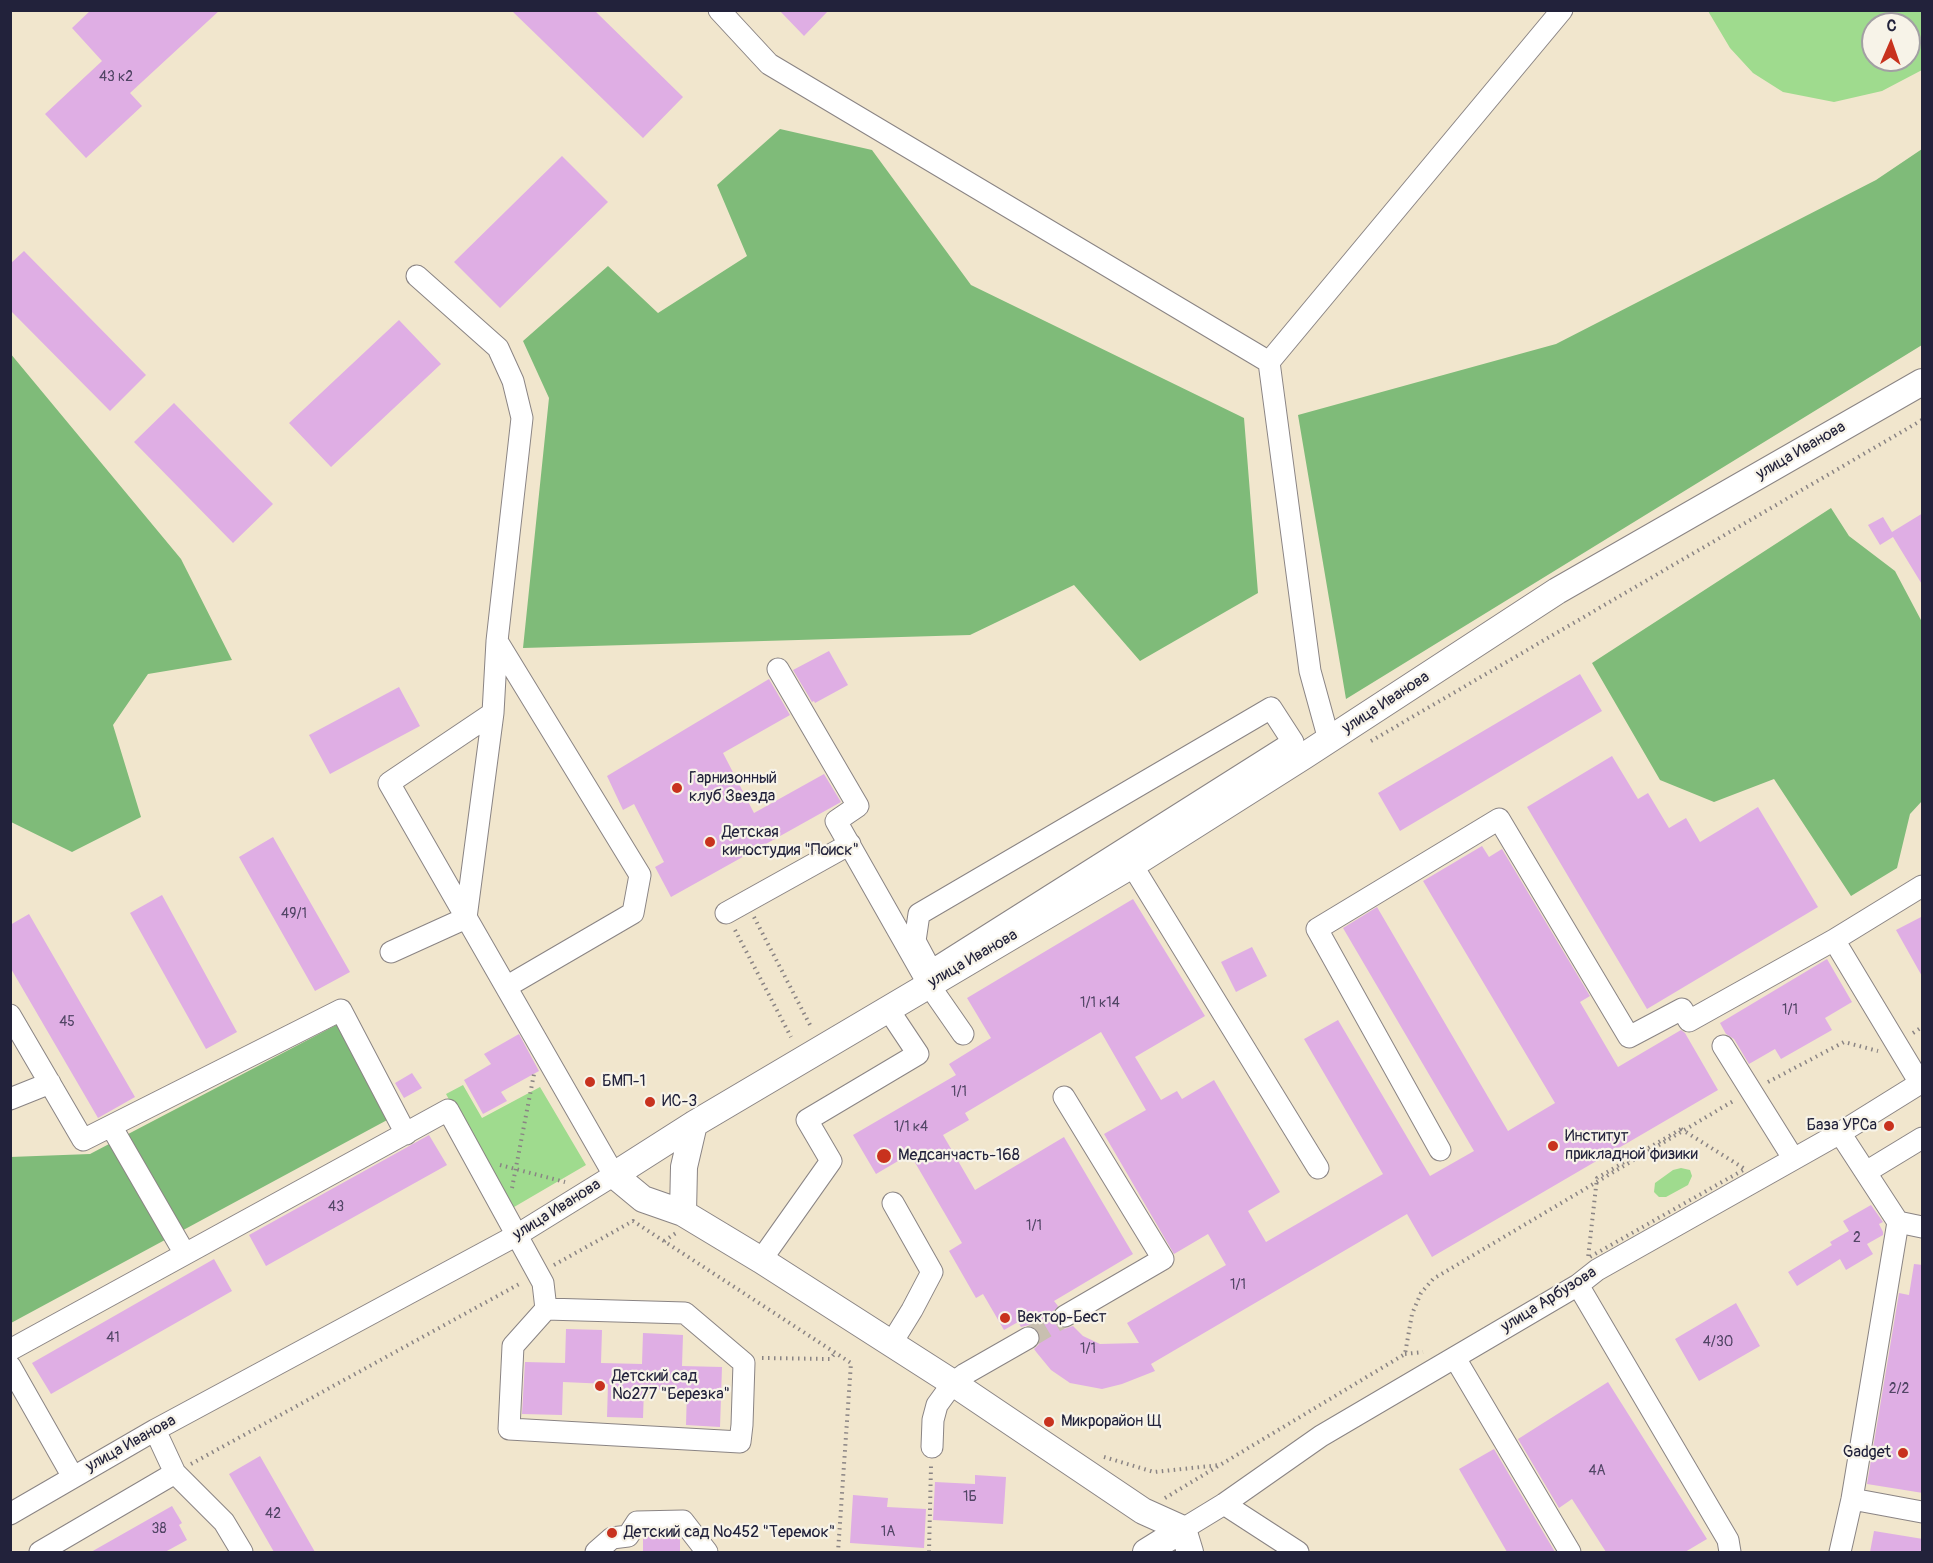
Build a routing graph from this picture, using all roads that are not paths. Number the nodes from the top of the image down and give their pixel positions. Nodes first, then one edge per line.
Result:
1 (719, 10) edge
2 (1562, 10) edge
3 (417, 276) dead end
4 (1269, 362) junction
5 (1923, 382) edge
6 (497, 641) junction
7 (778, 669) dead end
8 (493, 713) junction
9 (1329, 740) junction
10 (850, 844) junction
11 (1132, 865) junction
12 (1923, 886) edge
13 (726, 913) road end
14 (466, 918) junction
15 (1834, 940) junction
16 (915, 941) joint
17 (391, 952) dead end
18 (929, 985) junction
19 (506, 987) junction
20 (888, 1009) junction
21 (10, 1015) edge
22 (963, 1034) dead end
23 (1723, 1046) dead end
24 (50, 1083) junction
25 (1921, 1083) edge
26 (1064, 1097) dead end
27 (10, 1100) edge
28 (694, 1124) junction
29 (111, 1126) junction
30 (1840, 1133) junction
31 (406, 1134) junction
32 (1923, 1138) edge
33 (1440, 1150) dead end
34 (1793, 1158) junction
35 (1318, 1168) dead end
36 (1866, 1172) junction
37 (614, 1175) junction
38 (893, 1203) dead end
39 (683, 1213) junction
40 (1898, 1222) junction
41 (513, 1227) junction
42 (1923, 1227) edge
43 (185, 1254) junction
44 (761, 1260) junction
45 (1578, 1285) junction
46 (546, 1309) junction
47 (1065, 1316) tunnel mouth
48 (1028, 1338) tunnel mouth
49 (891, 1344) junction
50 (10, 1350) edge
51 (1455, 1358) junction
52 (10, 1366) edge
53 (953, 1383) junction
54 (155, 1430) junction
55 (932, 1447) road end
56 (175, 1473) junction
57 (73, 1477) junction
58 (1852, 1499) junction
59 (1224, 1504) junction
60 (1923, 1512) edge
61 (10, 1514) edge
62 (1186, 1541) edge
63 (40, 1552) edge
64 (242, 1552) edge
65 (596, 1552) edge
66 (707, 1552) edge
67 (1146, 1552) edge
68 (1298, 1552) edge
69 (1570, 1552) edge
70 (1730, 1552) edge
71 (1840, 1552) edge

1 - 4 street
2 - 4 street
3 - 6 street
4 - 9 street
5 - 9 main road, улица Иванова
6 - 8 street
6 - 19 street
7 - 10 street
8 - 14 street
8 - 14 street
9 - 11 main road, улица Иванова
10 - 13 street
10 - 18 street
11 - 18 main road, улица Иванова
11 - 35 street
12 - 15 street
14 - 17 street
14 - 19 street
15 - 25 street
15 - 33 street
16 - 16 street
18 - 20 main road, улица Иванова
18 - 22 street
19 - 37 street
20 - 28 main road, улица Иванова
20 - 44 street
21 - 24 street
23 - 34 street
24 - 27 street
24 - 29 street
25 - 30 street, улица Арбузова
26 - 47 street
28 - 37 main road, улица Иванова
28 - 39 main road
29 - 31 street
29 - 43 street
30 - 34 street, улица Арбузова
30 - 36 street
31 - 41 street
31 - 43 street
32 - 36 street
34 - 45 street, улица Арбузова
36 - 40 street
37 - 39 main road
37 - 41 street, улица Иванова
38 - 49 street
39 - 44 main road
40 - 42 street
40 - 58 street
41 - 46 street
41 - 54 street, улица Иванова
43 - 50 street
44 - 49 main road
45 - 51 street, улица Арбузова
45 - 70 street
46 - 46 street
48 - 53 street
49 - 53 main road
51 - 59 street, улица Арбузова
51 - 69 street
52 - 57 street
53 - 55 street
53 - 62 main road
54 - 56 street
54 - 57 street, улица Иванова
56 - 63 street
56 - 64 street
57 - 61 street, улица Иванова
58 - 60 street
58 - 71 street
59 - 62 street, улица Арбузова
59 - 68 street
62 - 67 main road, улица Арбузова
65 - 66 street

